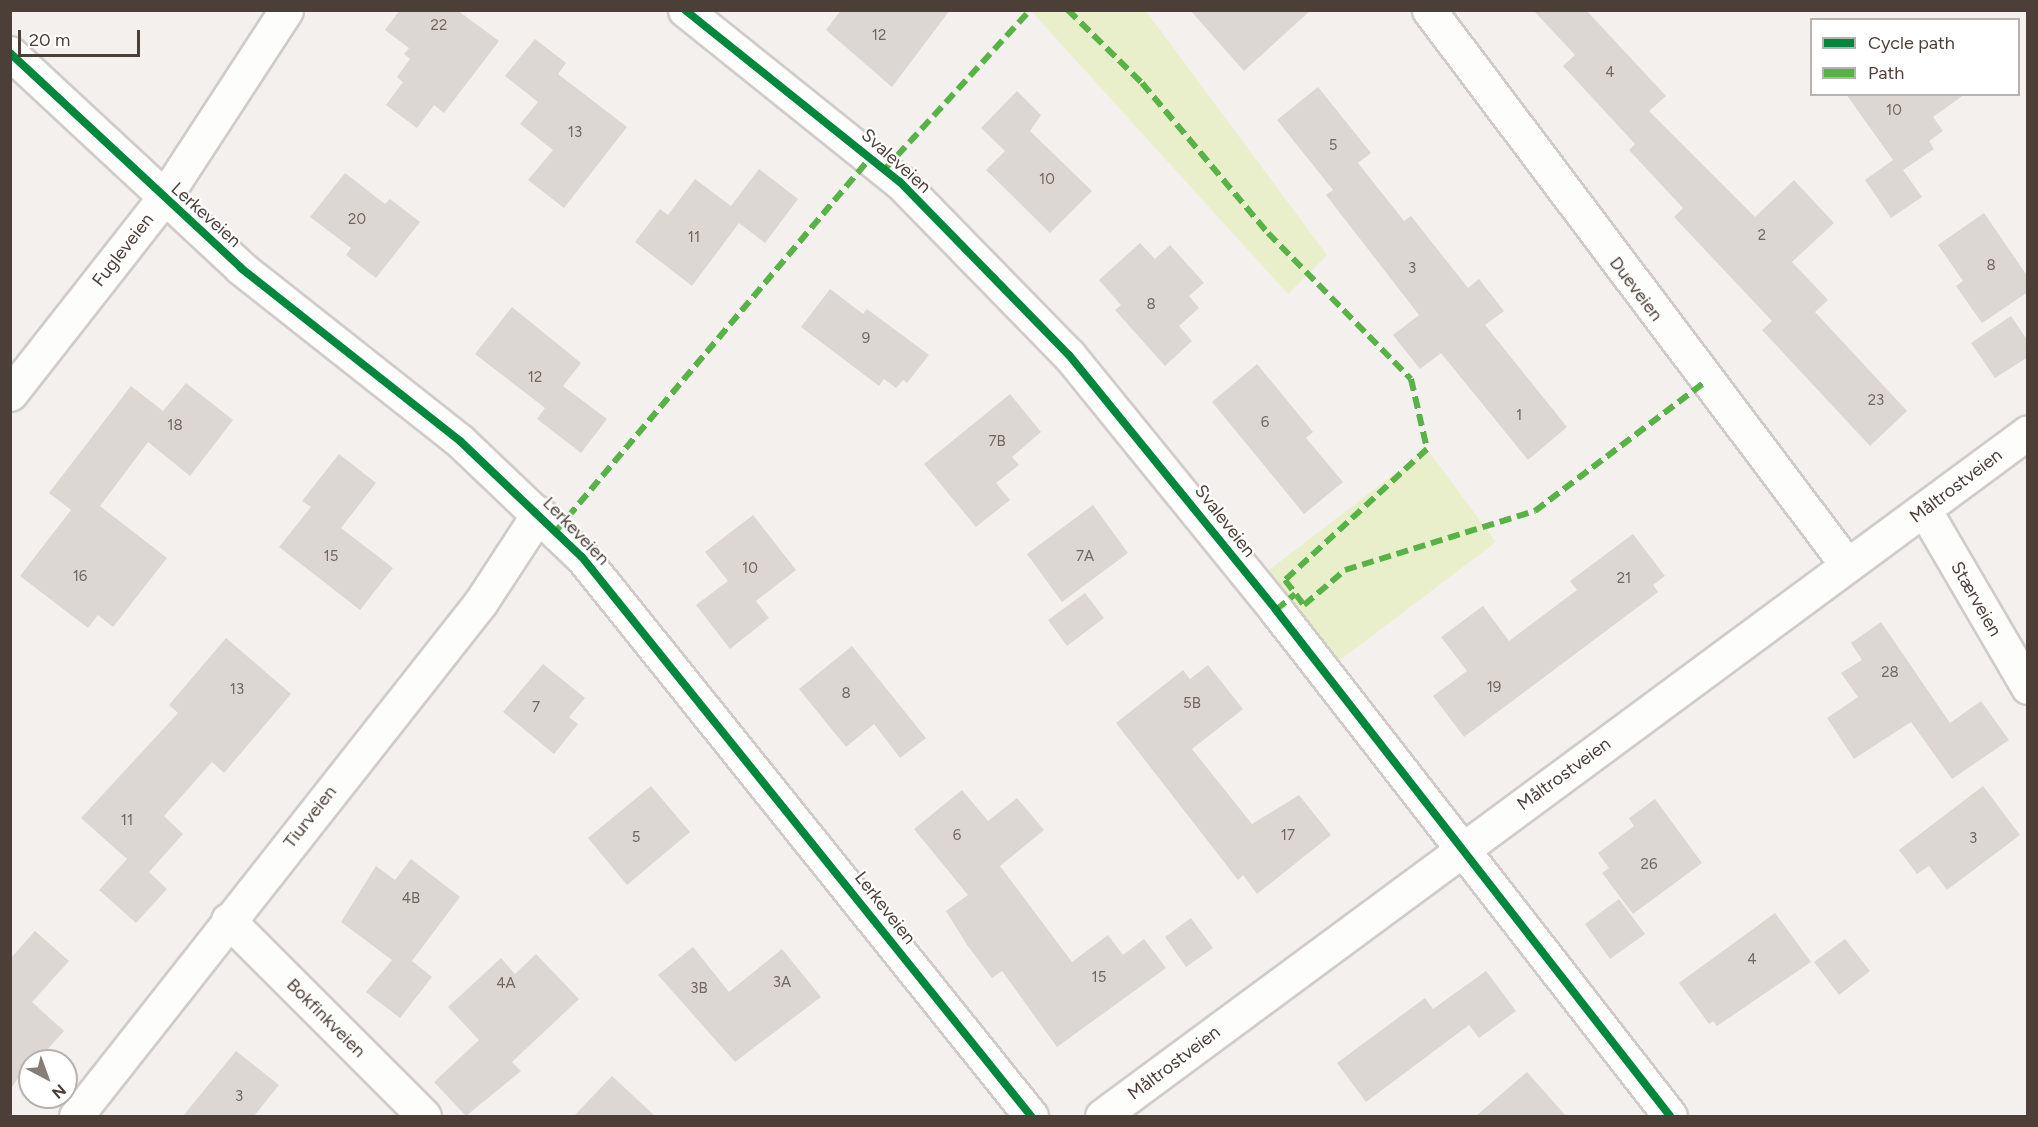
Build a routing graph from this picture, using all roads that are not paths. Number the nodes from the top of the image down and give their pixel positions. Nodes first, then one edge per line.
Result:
1 (286, 10) edge
2 (685, 10) edge
3 (1429, 10) edge
4 (10, 53) edge
5 (163, 198) junction
6 (10, 394) edge
7 (2028, 432) edge
8 (1925, 511) junction
9 (539, 513) junction
10 (1847, 565) junction
11 (2028, 687) edge
12 (1459, 851) junction
13 (228, 920) junction
14 (76, 1116) edge
15 (424, 1116) edge
16 (1030, 1116) edge
17 (1102, 1116) edge
18 (1670, 1116) edge

1 - 5 street, Fugleveien
2 - 12 street, Svaleveien
3 - 10 street, Dueveien
4 - 5 street, Lerkeveien
5 - 6 street, Fugleveien
5 - 9 street, Lerkeveien
7 - 8 street, Måltrostveien
8 - 10 street, Måltrostveien
8 - 11 street, Stærveien
9 - 13 street, Tiurveien
9 - 16 street, Lerkeveien
10 - 12 street, Måltrostveien
12 - 17 street, Måltrostveien
12 - 18 street, Svaleveien
13 - 14 street, Tiurveien
13 - 15 street, Bokfinkveien

